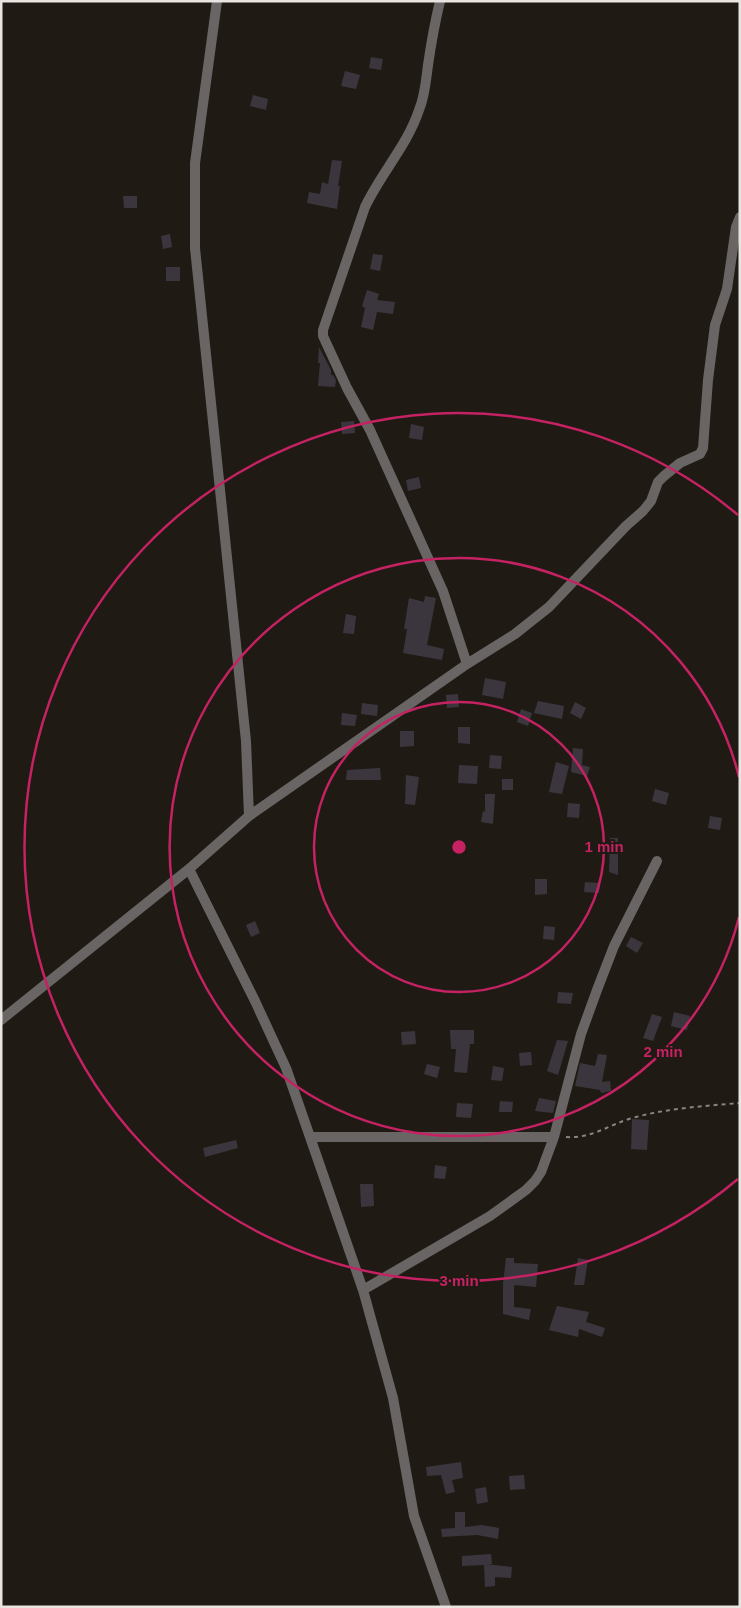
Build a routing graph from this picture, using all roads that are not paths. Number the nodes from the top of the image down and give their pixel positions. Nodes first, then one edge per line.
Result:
1 (217, 1) edge
2 (440, 1) edge
3 (740, 217) edge
4 (466, 664) junction
5 (249, 816) junction
6 (657, 862) dead end
7 (189, 869) junction
8 (1, 1020) edge
9 (310, 1137) junction
10 (554, 1137) junction
11 (364, 1290) junction
12 (446, 1607) edge

1 - 5 street
2 - 4 street
3 - 4 street
4 - 5 street
5 - 7 street
6 - 10 street
7 - 8 street
7 - 9 street
9 - 10 street
9 - 11 street
10 - 11 street
11 - 12 street

